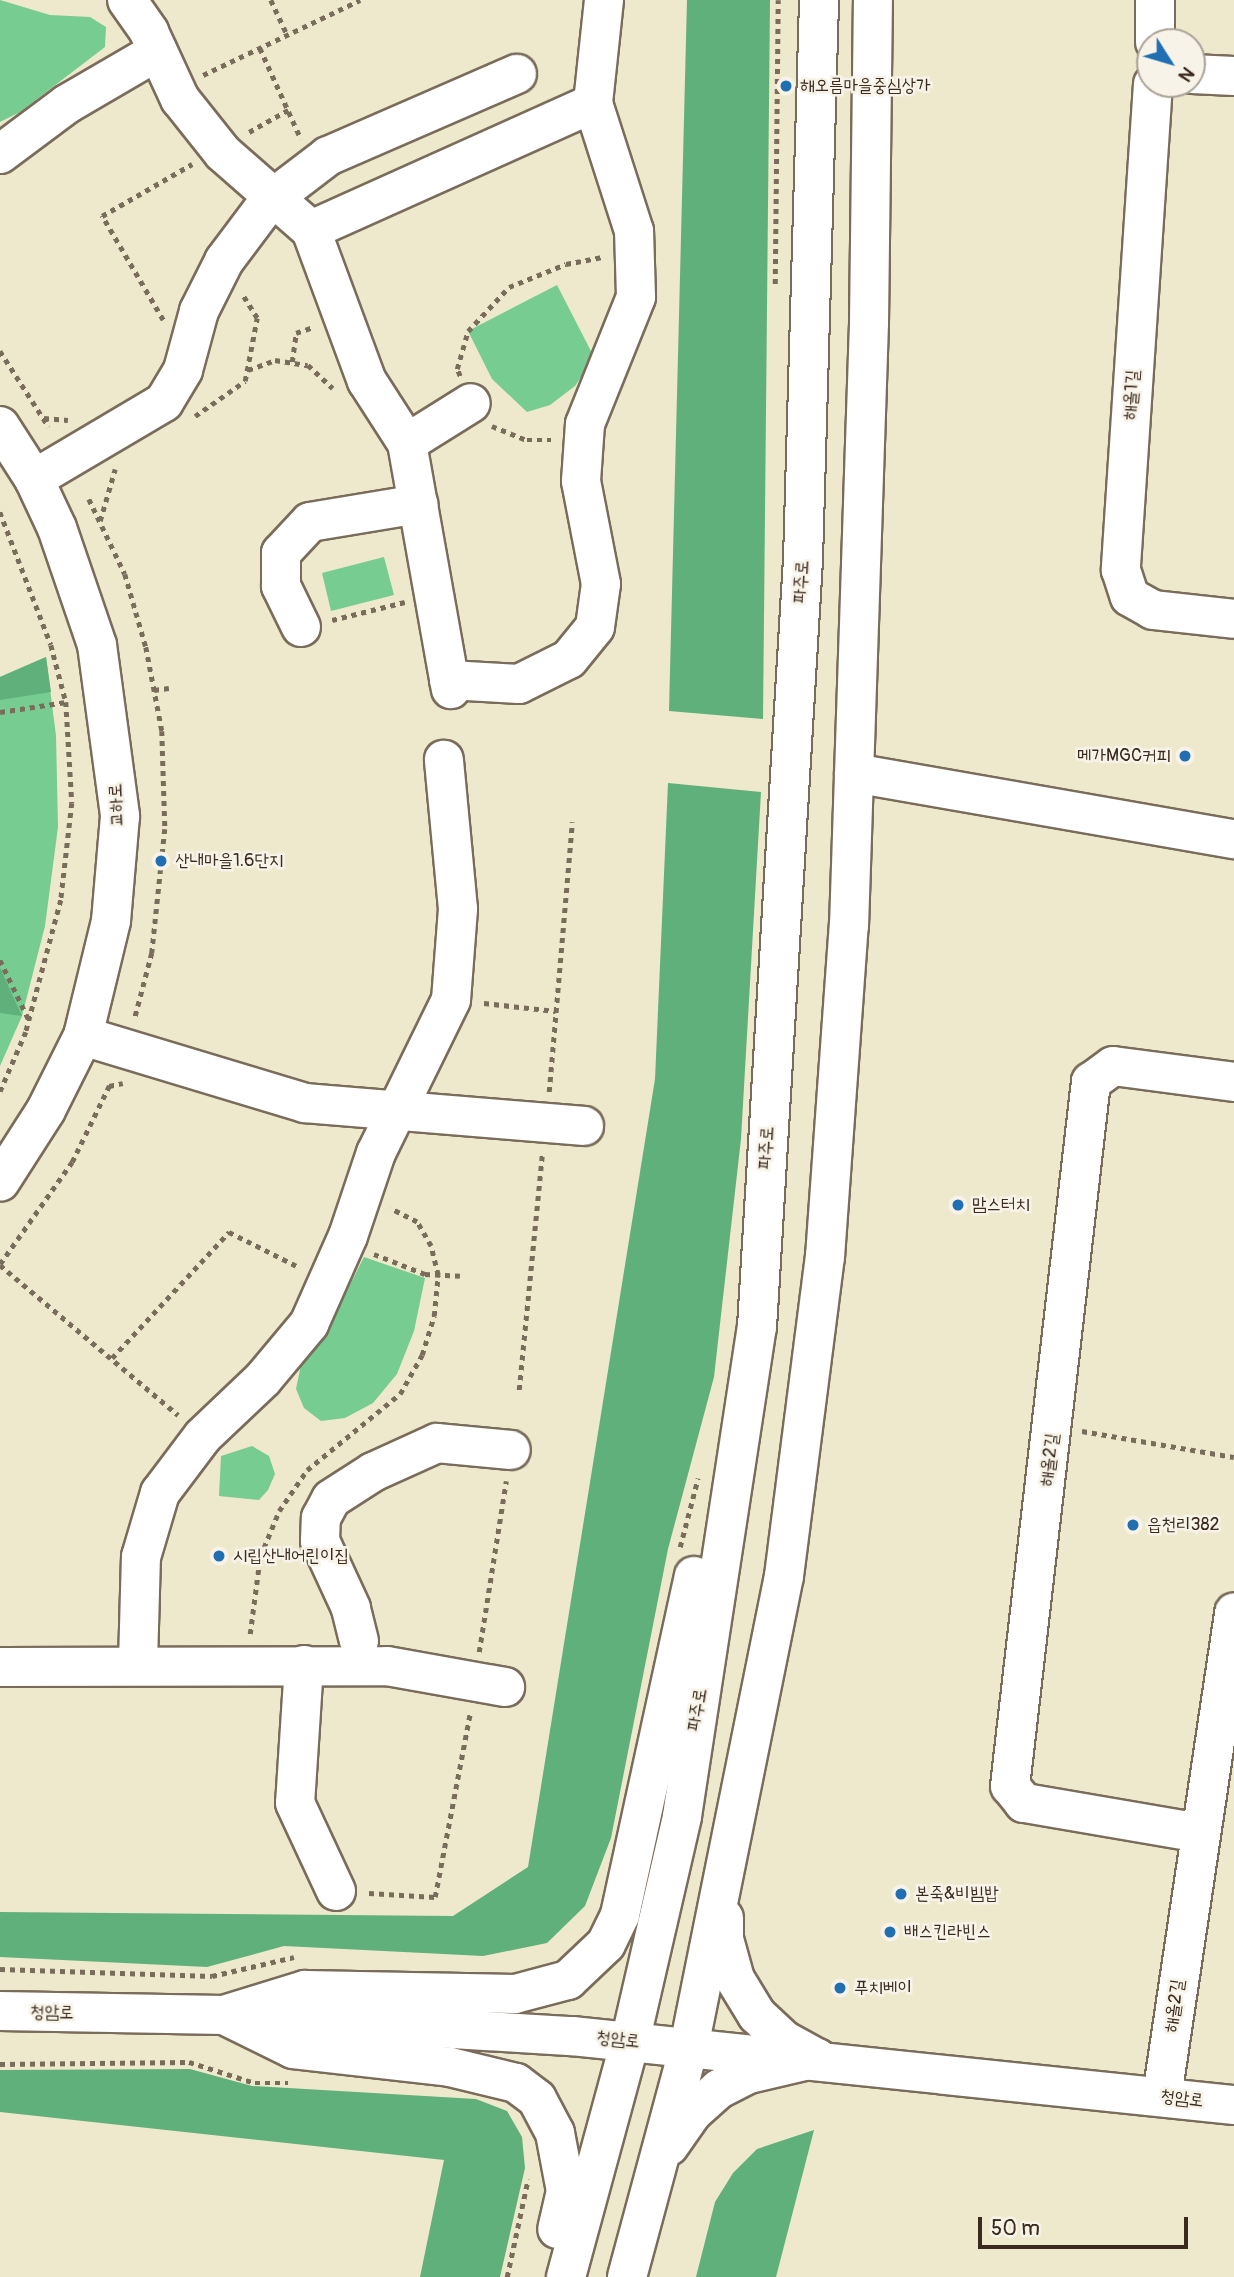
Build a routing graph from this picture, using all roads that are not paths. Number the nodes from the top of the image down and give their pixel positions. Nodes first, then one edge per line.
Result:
1 (127, 0) edge
2 (604, 0) edge
3 (820, 0) edge
4 (873, 0) edge
5 (1155, 0) edge
6 (1155, 28) edge
7 (158, 51) junction
8 (517, 74) dead end
9 (1206, 75) edge
10 (1234, 76) edge
11 (1152, 98) edge
12 (593, 103) junction
13 (0, 154) edge
14 (272, 199) junction
15 (310, 230) junction
16 (471, 403) road end
17 (0, 426) edge
18 (407, 443) junction
19 (34, 479) junction
20 (419, 504) junction
21 (1234, 619) edge
22 (300, 627) road end
23 (444, 760) dead end
24 (854, 774) junction
25 (1234, 839) edge
26 (83, 1036) junction
27 (1234, 1082) edge
28 (398, 1110) junction
29 (584, 1126) dead end
30 (0, 1182) edge
31 (511, 1450) road end
32 (737, 1455) junction
33 (1234, 1612) edge
34 (359, 1641) dead end
35 (138, 1663) junction
36 (304, 1665) junction
37 (0, 1667) edge
38 (491, 1676) road end
39 (1200, 1833) junction
40 (723, 1880) junction
41 (336, 1891) road end
42 (0, 2011) edge
43 (224, 2015) junction
44 (630, 2042) junction
45 (689, 2047) junction
46 (817, 2058) junction
47 (1161, 2096) junction
48 (1234, 2105) edge
49 (651, 2189) junction
50 (545, 2277) edge
51 (566, 2277) edge
52 (627, 2277) edge

1 - 7 street
2 - 12 street
3 - 32 street, 파주로
4 - 24 street
5 - 6 street
7 - 13 street
7 - 14 street
8 - 14 street
9 - 10 street
11 - 21 street, 해올1길
12 - 15 street
12 - 20 street
14 - 15 street
14 - 19 street
15 - 18 street
16 - 18 street
17 - 19 street, 교하로
18 - 20 street
19 - 26 street, 교하로
20 - 22 street
23 - 28 street
24 - 25 street
24 - 40 street
26 - 28 street
26 - 30 street, 교하로
27 - 39 street, 해올2길
28 - 29 street
28 - 35 street
31 - 34 street
32 - 43 street
32 - 44 street, 파주로
33 - 39 street, 해올2길
35 - 36 street
35 - 37 street
36 - 38 street
36 - 41 street
39 - 47 street, 해올2길
40 - 45 street
40 - 46 street
42 - 43 street, 청암로
43 - 44 street, 청암로
43 - 50 street
44 - 45 street, 청암로
44 - 51 street, 파주로
45 - 46 street, 청암로
45 - 49 street
46 - 47 street, 청암로
46 - 49 street
47 - 48 street, 청암로
49 - 52 street

